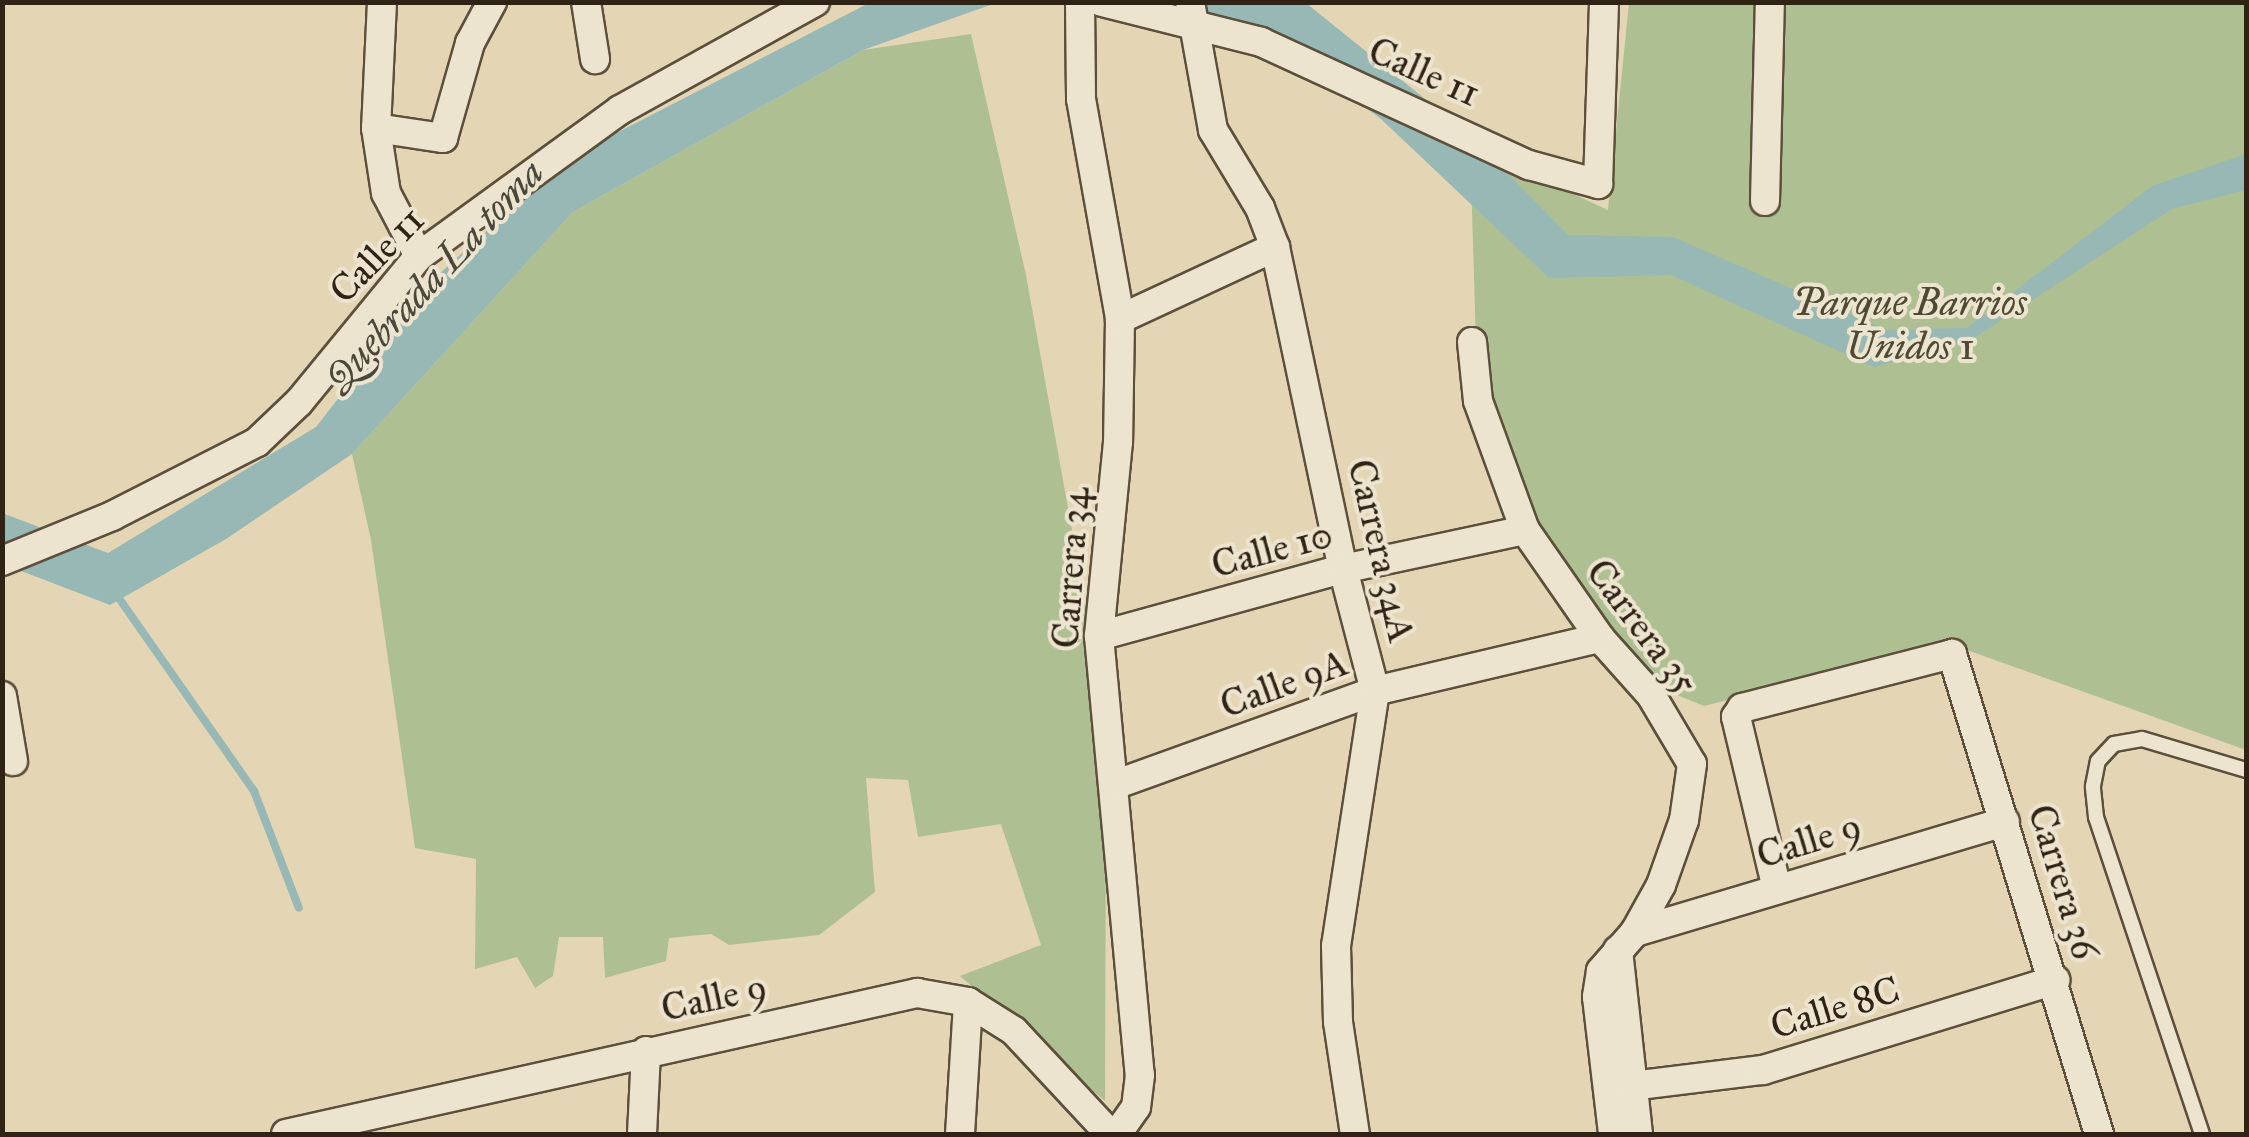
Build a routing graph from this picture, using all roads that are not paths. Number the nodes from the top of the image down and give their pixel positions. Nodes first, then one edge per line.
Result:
1 (382, 2) edge
2 (492, 2) edge
3 (586, 2) edge
4 (816, 2) edge
5 (1080, 2) edge
6 (1102, 2) edge
7 (1604, 2) edge
8 (1770, 2) edge
9 (1190, 13) edge
10 (595, 60) dead end
11 (376, 128) junction
12 (1765, 201) dead end
13 (1274, 247) junction
14 (419, 256) junction
15 (1120, 319) junction
16 (1472, 342) dead end
17 (1525, 530) junction
18 (2, 561) edge
19 (1342, 569) junction
20 (1099, 636) junction
21 (1600, 638) junction
22 (1375, 691) junction
23 (2, 696) edge
24 (13, 762) dead end
25 (2246, 770) edge
26 (1114, 785) junction
27 (2005, 822) junction
28 (1777, 890) junction
29 (1626, 941) junction
30 (2055, 980) junction
31 (968, 1002) junction
32 (646, 1050) junction
33 (1632, 1086) junction
34 (292, 1134) edge
35 (642, 1134) edge
36 (960, 1134) edge
37 (1114, 1134) edge
38 (1355, 1134) edge
39 (1612, 1134) edge
40 (1638, 1134) edge
41 (2100, 1134) edge
42 (2202, 1134) edge

1 - 11 street
2 - 11 street
3 - 10 street
4 - 14 street, Calle 11
5 - 15 street, Carrera 34
6 - 9 street, Calle 11
7 - 9 street, Calle 11
8 - 12 street
9 - 13 street, Carrera 34A
11 - 14 street
13 - 15 street
13 - 19 street, Carrera 34A
14 - 18 street, Calle 11
15 - 20 street, Carrera 34
16 - 17 street, Carrera 35
17 - 19 street, Calle 10
17 - 21 street, Carrera 35
19 - 20 street, Calle 10
19 - 22 street, Carrera 34A
20 - 26 street, Carrera 34
21 - 22 street, Calle 9A
21 - 29 street, Carrera 35
22 - 26 street, Calle 9A
22 - 38 street, Carrera 34A
23 - 24 street
25 - 42 lane
26 - 37 street, Carrera 34
27 - 28 street, Calle 9
27 - 28 street, Carrera 36
27 - 30 street, Carrera 36
28 - 29 street, Calle 9
29 - 33 street
29 - 39 street, Carrera 35
30 - 33 street, Calle 8C
30 - 41 street, Carrera 36
31 - 32 street, Calle 9
31 - 36 street
31 - 37 street, Calle 9
32 - 34 street, Calle 9
32 - 35 street
33 - 40 street

